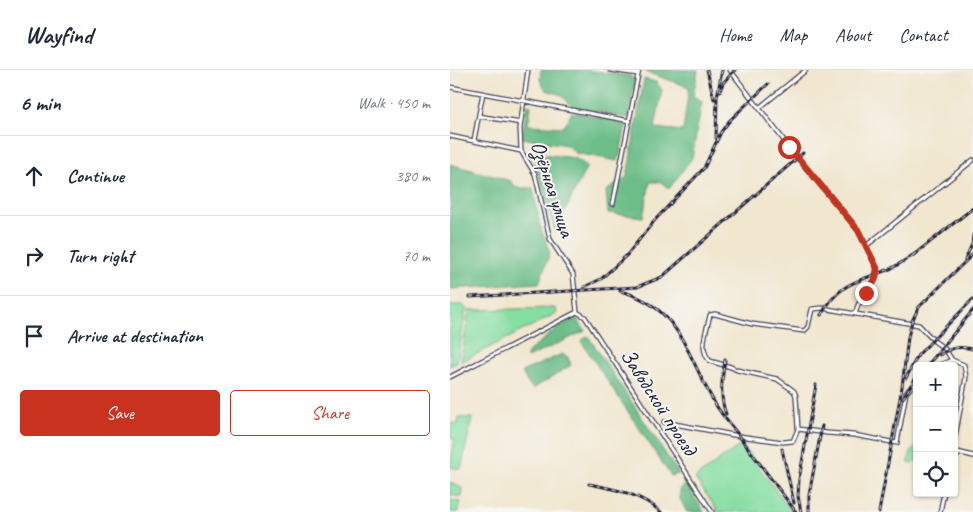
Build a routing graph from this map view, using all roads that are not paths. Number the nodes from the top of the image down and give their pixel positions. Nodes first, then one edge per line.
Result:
1 (528, 70) edge
2 (610, 70) edge
3 (730, 70) edge
4 (806, 70) edge
5 (639, 72) edge
6 (450, 87) edge
7 (483, 93) junction
8 (523, 100) junction
9 (759, 108) junction
10 (479, 116) junction
11 (630, 121) junction
12 (521, 123) junction
13 (450, 136) edge
14 (474, 140) junction
15 (521, 150) junction
16 (973, 160) edge
17 (613, 204) dead end
18 (866, 247) junction
19 (577, 312) junction
20 (855, 314) junction
21 (952, 360) junction
22 (947, 362) edge
23 (450, 377) edge
24 (913, 385) edge
25 (958, 421) edge
26 (664, 422) dead end
27 (798, 429) junction
28 (958, 452) edge
29 (961, 453) junction
30 (958, 455) edge
31 (973, 456) edge
32 (943, 497) edge
33 (712, 512) edge
34 (940, 512) edge

1 - 8 street, Озёрная улица
2 - 5 street
3 - 9 street
4 - 9 street
5 - 11 street
6 - 7 street
7 - 8 street
7 - 10 street
8 - 11 street
8 - 12 street, Озёрная улица
9 - 18 street
10 - 12 street
10 - 14 street
11 - 17 street
12 - 15 street, Озёрная улица
13 - 14 street
14 - 15 street
15 - 19 street, Озёрная улица
16 - 18 street
18 - 20 street
19 - 23 street
19 - 33 street, Заводской проезд
20 - 21 street
20 - 27 street
21 - 22 street
21 - 25 street
24 - 27 street
26 - 27 street
28 - 29 street
29 - 30 street
29 - 31 street
32 - 34 street

